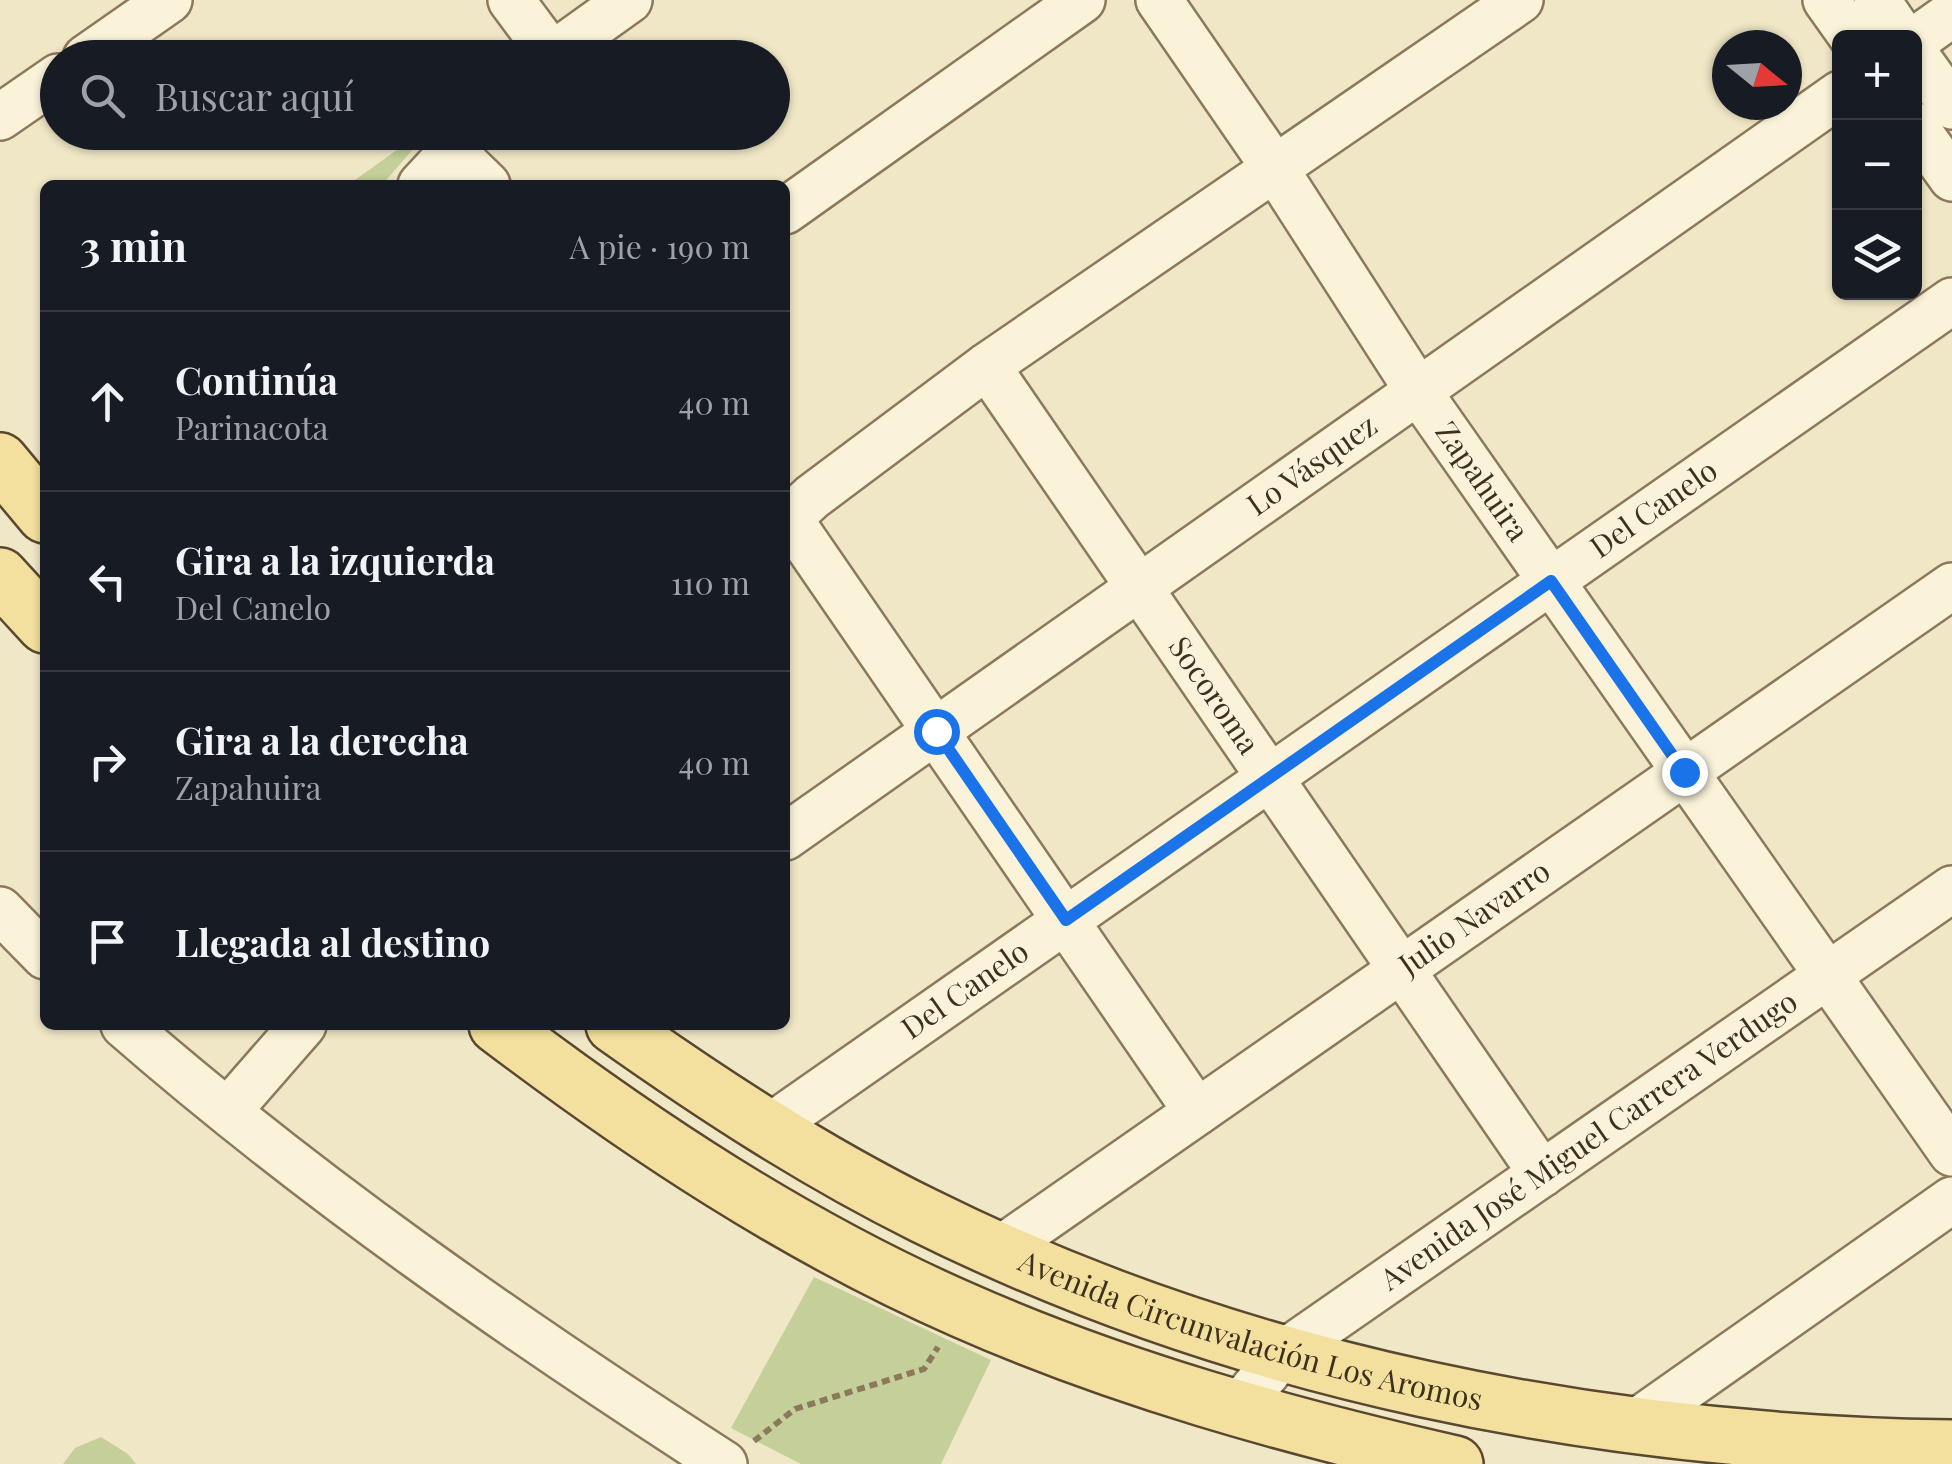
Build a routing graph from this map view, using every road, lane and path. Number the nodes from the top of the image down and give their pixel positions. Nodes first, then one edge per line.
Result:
1 (169, 0) edge
2 (512, 0) edge
3 (629, 0) edge
4 (1082, 0) edge
5 (1159, 0) edge
6 (1520, 0) edge
7 (1826, 0) edge
8 (1877, 0) edge
9 (1952, 14) edge
10 (1847, 30) edge
11 (1898, 30) edge
12 (1922, 35) edge
13 (112, 40) edge
14 (539, 40) edge
15 (573, 40) edge
16 (1922, 65) edge
17 (40, 89) edge
18 (1832, 100) edge
19 (1952, 106) edge
20 (0, 117) edge
21 (1922, 136) edge
22 (453, 150) edge
23 (465, 150) edge
24 (1274, 167) junction
25 (1952, 178) edge
26 (426, 180) edge
27 (484, 180) edge
28 (790, 207) edge
29 (1952, 301) edge
30 (987, 366) junction
31 (1418, 391) junction
32 (0, 460) edge
33 (792, 502) edge
34 (40, 509) edge
35 (0, 576) edge
36 (1551, 581) junction
37 (1952, 586) edge
38 (1140, 588) junction
39 (40, 620) edge
40 (936, 731) junction
41 (1684, 772) junction
42 (1270, 778) junction
43 (790, 834) edge
44 (1952, 890) edge
45 (0, 910) edge
46 (1066, 920) junction
47 (40, 951) edge
48 (1402, 969) junction
49 (1828, 976) junction
50 (130, 1030) edge
51 (299, 1030) edge
52 (504, 1030) edge
53 (621, 1030) edge
54 (228, 1111) junction
55 (1197, 1112) junction
56 (767, 1129) junction
57 (1952, 1154) edge
58 (1542, 1174) junction
59 (1952, 1200) edge
60 (999, 1250) junction
61 (961, 1310) junction
62 (1282, 1354) junction
63 (1239, 1407) junction
64 (1632, 1426) junction
65 (1952, 1448) edge
66 (732, 1459) edge
67 (1455, 1464) edge

1 - 13 street
2 - 14 street
3 - 15 street
4 - 28 street
5 - 24 street, Zapahuira
6 - 24 street
7 - 10 street
8 - 11 street
9 - 12 street
16 - 19 street
17 - 20 street
18 - 31 street, Lo Vásquez
21 - 25 street
22 - 26 street
23 - 27 street
24 - 30 street
24 - 31 street, Zapahuira
29 - 36 street, Del Canelo
30 - 33 street
30 - 38 street, Socoroma
31 - 36 street, Zapahuira
31 - 38 street, Lo Vásquez
32 - 34 main road
33 - 40 street
35 - 39 main road
36 - 41 street, Zapahuira
36 - 42 street, Del Canelo
37 - 41 street, Julio Navarro
38 - 40 street, Lo Vásquez
38 - 42 street, Socoroma
40 - 43 street, Lo Vásquez
40 - 46 street
41 - 48 street, Julio Navarro
41 - 49 street, Zapahuira
42 - 46 street, Del Canelo
42 - 48 street, Socoroma
44 - 49 street, Avenida José Miguel Carrera Verdugo
45 - 47 street
46 - 55 street
46 - 56 street, Del Canelo
48 - 55 street, Julio Navarro
48 - 58 street, Socoroma
49 - 57 street, Zapahuira
49 - 58 street, Avenida José Miguel Carrera Verdugo
50 - 54 street
51 - 54 street
52 - 61 main road
53 - 56 main road, Avenida Circunvalación Los Aromos
54 - 66 street
55 - 60 street, Julio Navarro
56 - 60 main road, Avenida Circunvalación Los Aromos
58 - 62 street, Avenida José Miguel Carrera Verdugo
59 - 64 street
60 - 62 main road, Avenida Circunvalación Los Aromos
61 - 63 main road
61 - 66 path
62 - 63 street, Avenida José Miguel Carrera Verdugo
62 - 64 main road, Avenida Circunvalación Los Aromos
63 - 67 main road
64 - 65 main road, Avenida Circunvalación Los Aromos

